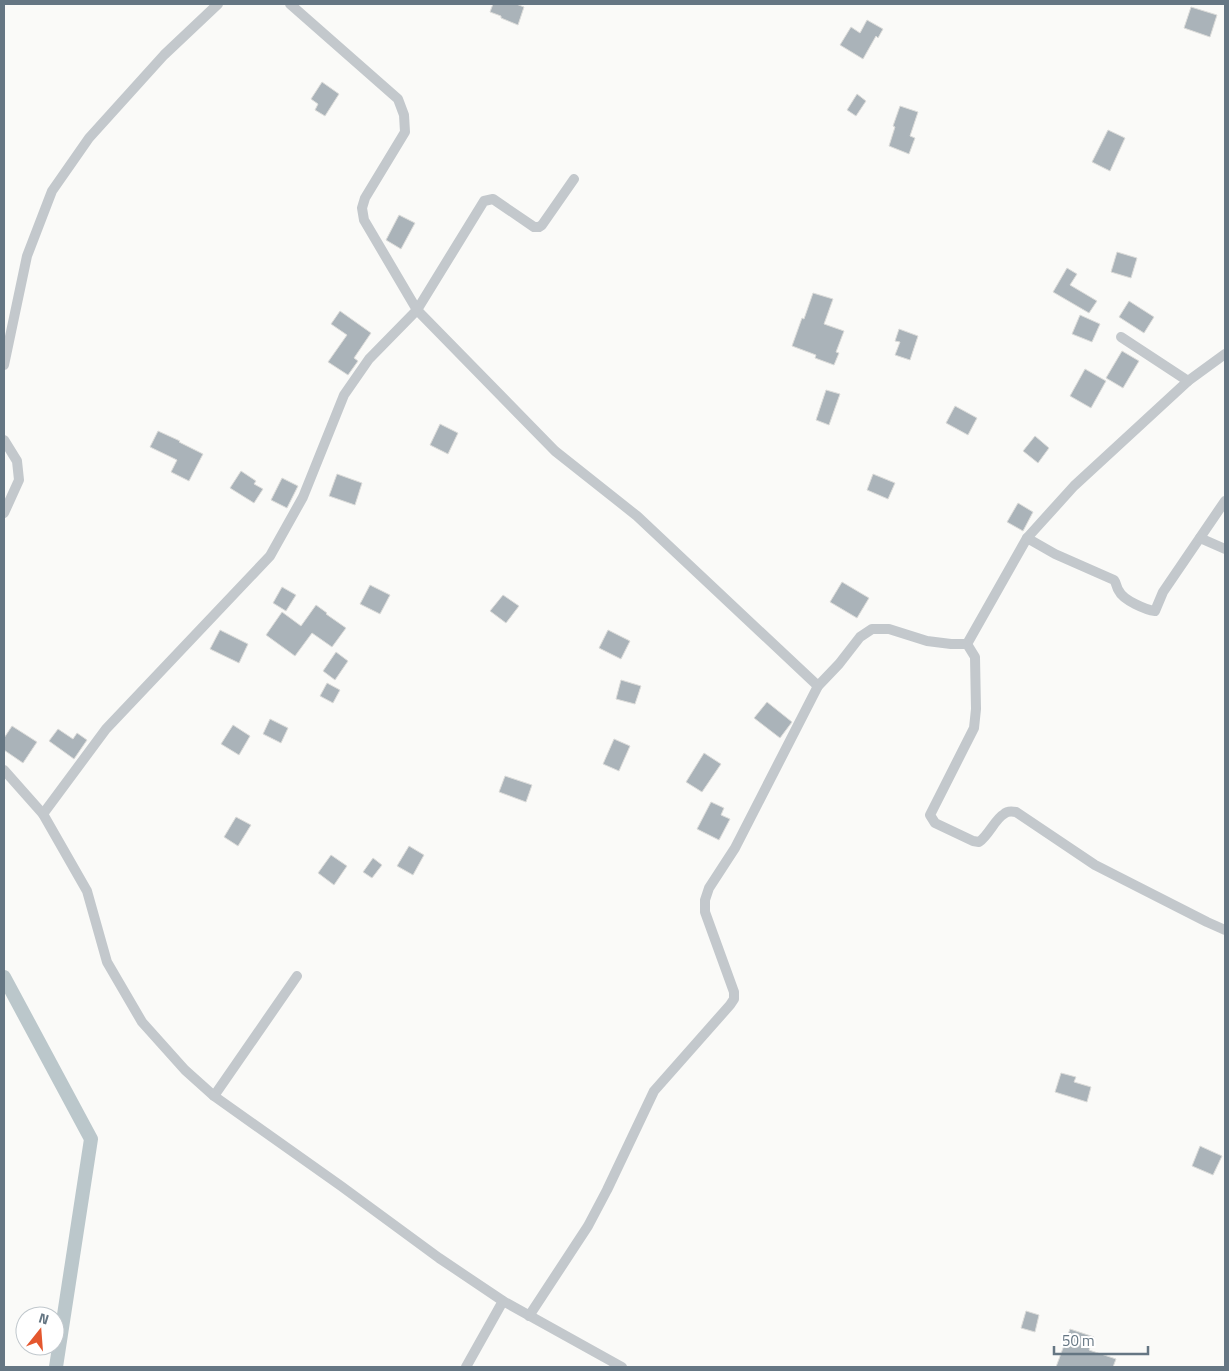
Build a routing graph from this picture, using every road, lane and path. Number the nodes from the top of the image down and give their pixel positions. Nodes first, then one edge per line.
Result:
1 (218, 4) edge
2 (290, 4) edge
3 (574, 179) dead end
4 (417, 310) junction
5 (1121, 337) dead end
6 (1225, 354) edge
7 (4, 364) edge
8 (1188, 381) junction
9 (4, 440) edge
10 (1225, 501) edge
11 (4, 513) edge
12 (1026, 538) junction
13 (1200, 538) junction
14 (1225, 549) edge
15 (967, 644) junction
16 (818, 686) junction
17 (4, 770) edge
18 (43, 814) junction
19 (1225, 930) edge
20 (297, 976) dead end
21 (214, 1096) junction
22 (503, 1301) junction
23 (529, 1316) junction
24 (466, 1367) edge
25 (622, 1367) edge

1 - 7 street
2 - 4 street
3 - 4 street
4 - 16 street
4 - 18 street
5 - 8 street
6 - 8 street
8 - 12 street
9 - 11 street
10 - 13 street
12 - 13 street
12 - 15 street
13 - 14 street
15 - 16 street
15 - 19 street
16 - 23 street
17 - 18 street
18 - 21 street
20 - 21 street
21 - 22 street
22 - 23 street
22 - 24 street
23 - 25 street

